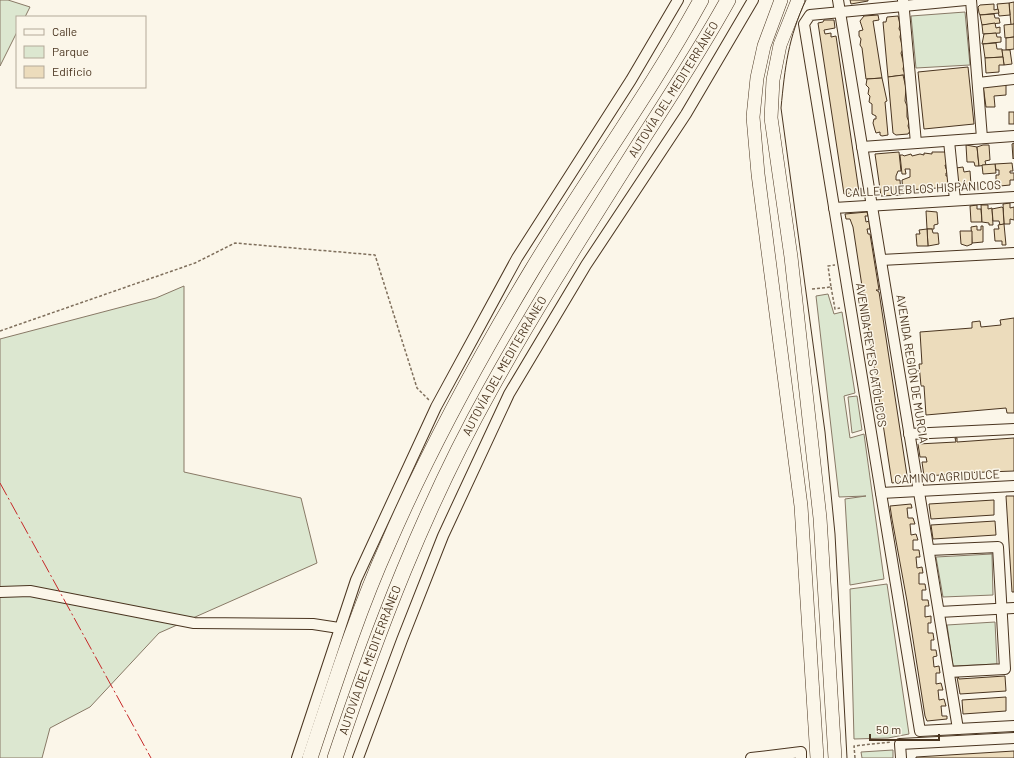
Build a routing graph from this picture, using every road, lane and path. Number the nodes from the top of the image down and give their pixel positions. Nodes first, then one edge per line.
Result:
1 (678, 0) edge
2 (701, 0) edge
3 (728, 0) edge
4 (753, 0) edge
5 (798, 0) edge
6 (838, 0) edge
7 (966, 0) edge
8 (971, 0) edge
9 (780, 3) edge
10 (903, 3) edge
11 (840, 12) junction
12 (1014, 79) edge
13 (978, 83) junction
14 (1014, 136) edge
15 (982, 138) junction
16 (949, 141) junction
17 (916, 143) junction
18 (862, 147) junction
19 (1014, 197) edge
20 (955, 200) junction
21 (872, 206) junction
22 (834, 208) junction
23 (1014, 253) edge
24 (881, 260) junction
25 (843, 264) junction
26 (831, 287) junction
27 (812, 289) dead end
28 (850, 307) junction
29 (0, 331) edge
30 (436, 407) junction
31 (1014, 429) edge
32 (909, 434) junction
33 (1014, 486) edge
34 (919, 491) junction
35 (881, 493) junction
36 (928, 550) junction
37 (0, 592) edge
38 (1014, 608) edge
39 (1002, 609) junction
40 (939, 612) junction
41 (339, 628) junction
42 (948, 672) junction
43 (1014, 726) edge
44 (958, 729) junction
45 (1014, 738) edge
46 (896, 742) junction
47 (801, 755) edge
48 (297, 758) edge
49 (310, 758) edge
50 (335, 758) edge
51 (358, 758) edge
52 (742, 758) edge
53 (751, 758) edge
54 (816, 758) edge
55 (835, 758) edge
56 (854, 758) edge
57 (901, 758) edge

1 - 30 street
2 - 49 highway, AUTOVÍA DEL MEDITERRÁNEO
3 - 50 highway, AUTOVÍA DEL MEDITERRÁNEO
4 - 51 street
5 - 55 main road
6 - 11 street, AVENIDA REGIÓN DE MURCIA
7 - 10 street
8 - 13 street
9 - 54 main road
10 - 11 street
10 - 17 street
11 - 18 street, AVENIDA REGIÓN DE MURCIA
11 - 22 street, AVENIDA REYES CATÓLICOS
12 - 13 street
13 - 15 street
14 - 15 street
15 - 16 street
16 - 17 street
16 - 20 street
17 - 18 street
18 - 21 street, AVENIDA REGIÓN DE MURCIA
19 - 20 street, CALLE PUEBLOS HISPÁNICOS
20 - 21 street, CALLE PUEBLOS HISPÁNICOS
21 - 22 street, CALLE PUEBLOS HISPÁNICOS
21 - 24 street, AVENIDA REGIÓN DE MURCIA
22 - 25 street, AVENIDA REYES CATÓLICOS
23 - 24 street
24 - 32 street, AVENIDA REGIÓN DE MURCIA
25 - 26 path
25 - 28 street, AVENIDA REYES CATÓLICOS
26 - 27 path
26 - 28 path
28 - 35 street, AVENIDA REYES CATÓLICOS
29 - 30 path
30 - 41 street
31 - 32 street
32 - 34 street, AVENIDA REGIÓN DE MURCIA
33 - 34 street, CAMINO AGRIDULCE
34 - 35 street, CAMINO AGRIDULCE
34 - 36 street, AVENIDA REGIÓN DE MURCIA
35 - 44 street, AVENIDA REYES CATÓLICOS
36 - 39 street
36 - 40 street, AVENIDA REGIÓN DE MURCIA
37 - 41 street
38 - 39 street
39 - 40 street
39 - 42 street
40 - 42 street, AVENIDA REGIÓN DE MURCIA
41 - 48 street
42 - 44 street, AVENIDA REGIÓN DE MURCIA
43 - 44 street
45 - 46 street
46 - 56 path
46 - 57 street
47 - 53 street
52 - 53 street

